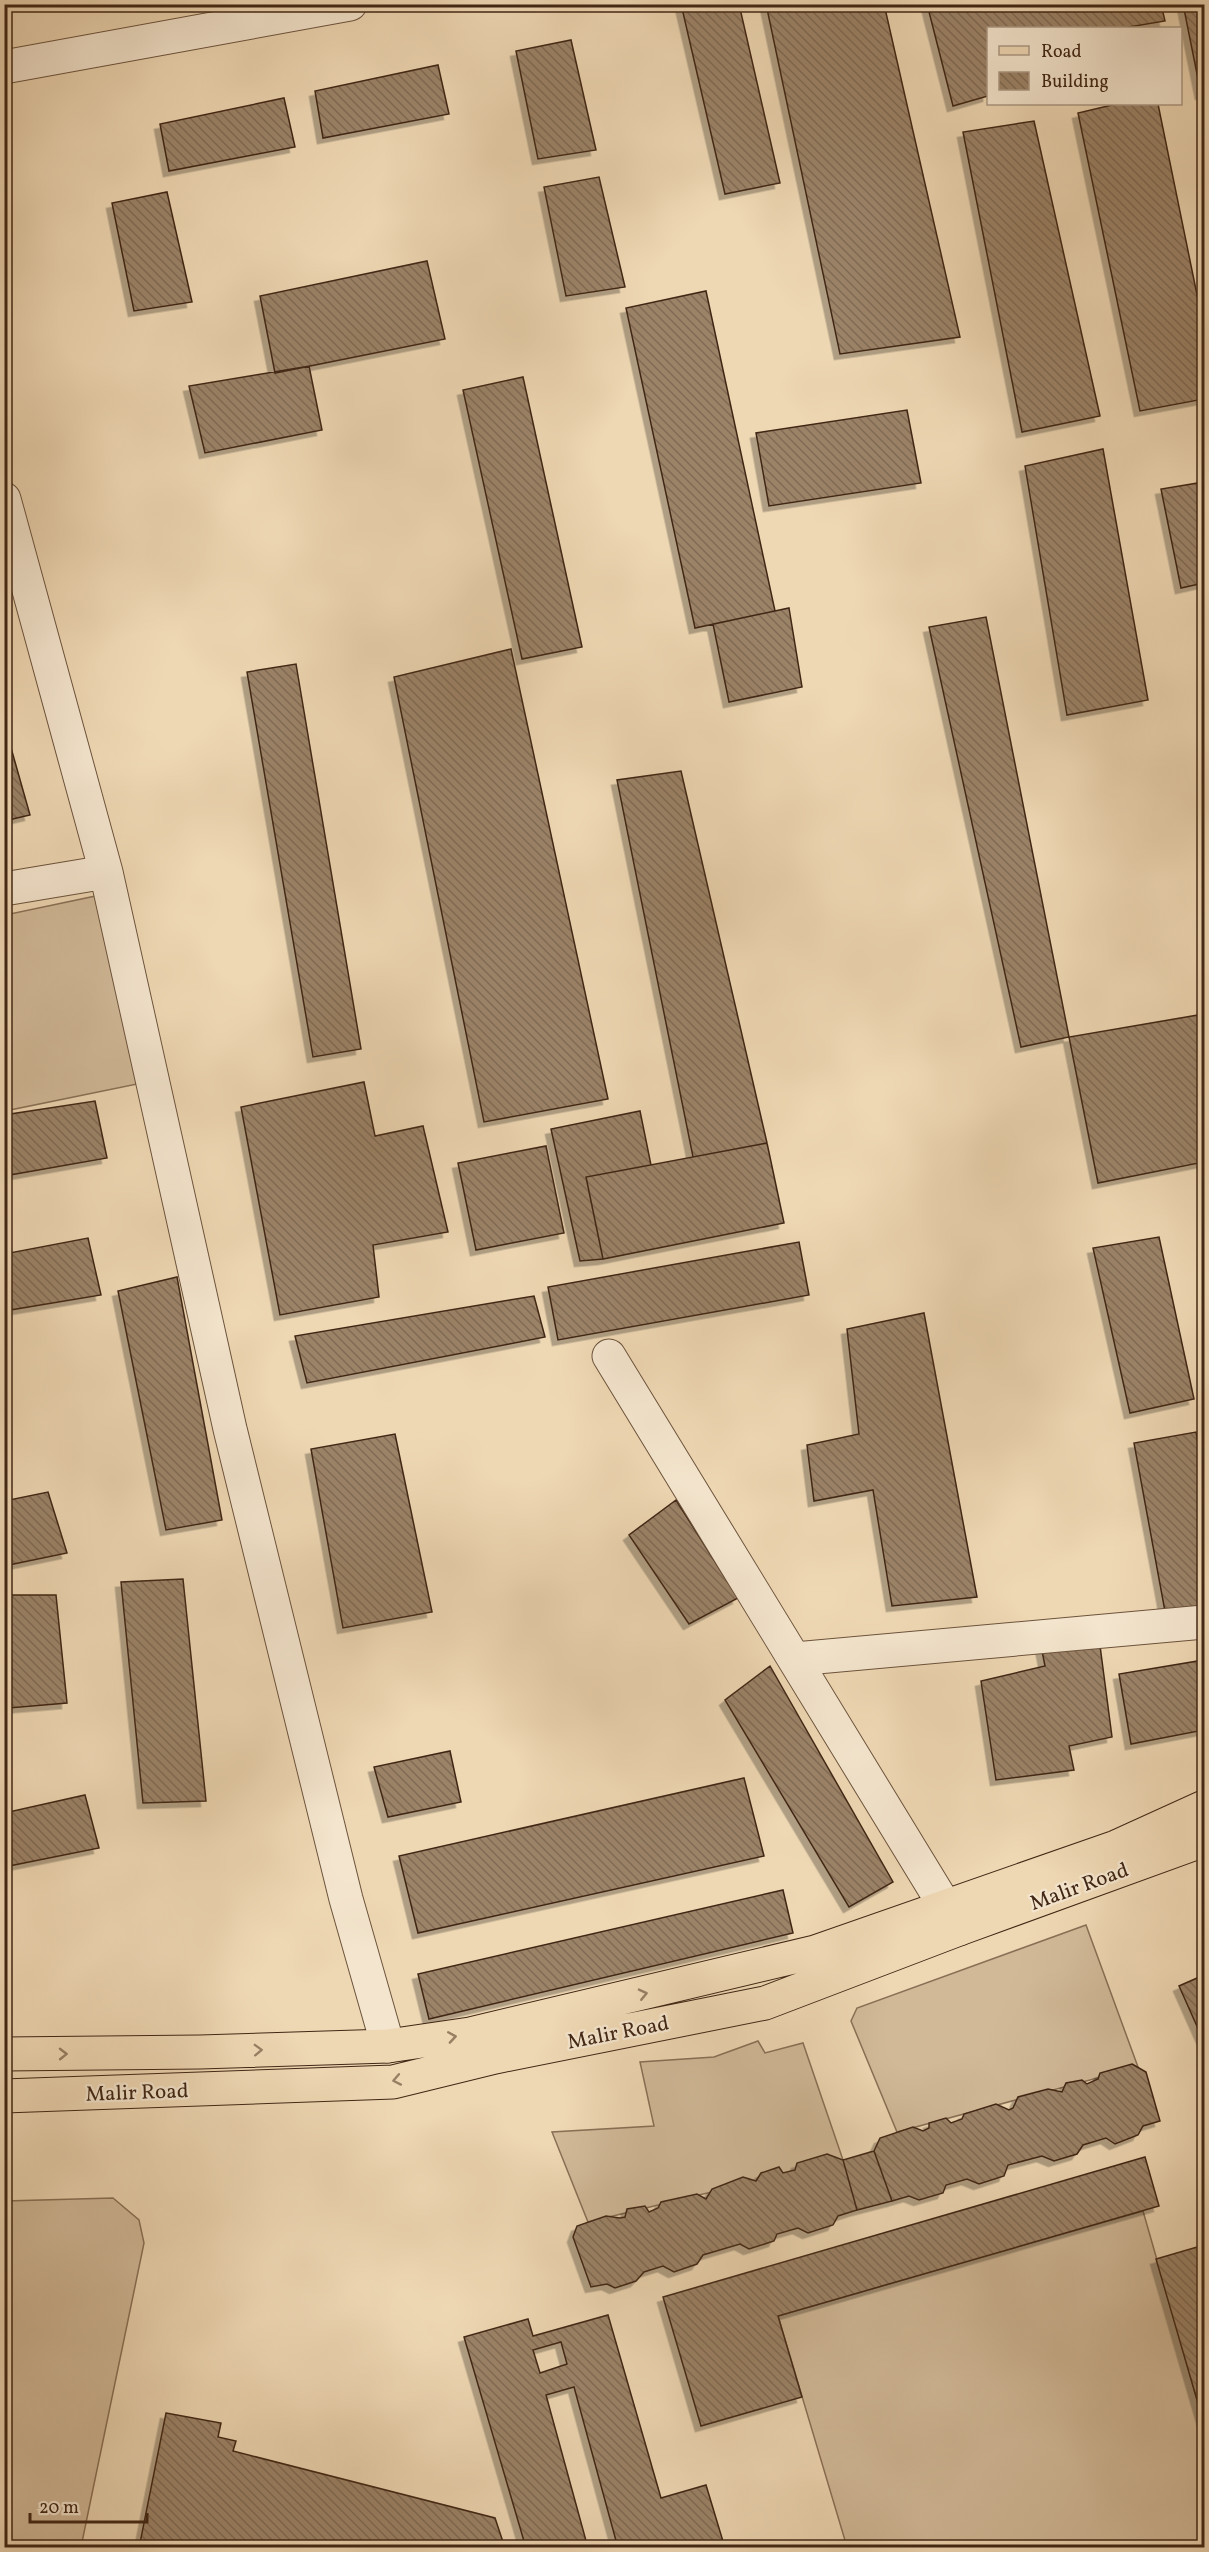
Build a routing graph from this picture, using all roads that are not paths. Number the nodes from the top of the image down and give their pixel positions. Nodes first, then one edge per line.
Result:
1 (350, 4) edge
2 (4, 67) edge
3 (4, 500) edge
4 (106, 872) junction
5 (4, 889) edge
6 (609, 1356) dead end
7 (1204, 1622) edge
8 (795, 1659) junction
9 (1204, 1807) edge
10 (1204, 1840) edge
11 (952, 1917) junction
12 (388, 2046) junction
13 (4, 2054) edge
14 (4, 2096) edge

1 - 2 lane
3 - 4 lane
4 - 5 lane
4 - 12 lane
6 - 8 lane
7 - 8 lane
8 - 11 lane
9 - 11 main road, Malir Road
10 - 11 main road, Malir Road
12 -> 11 main road, Malir Road
11 -> 14 main road, Malir Road
13 -> 12 main road, Malir Road

